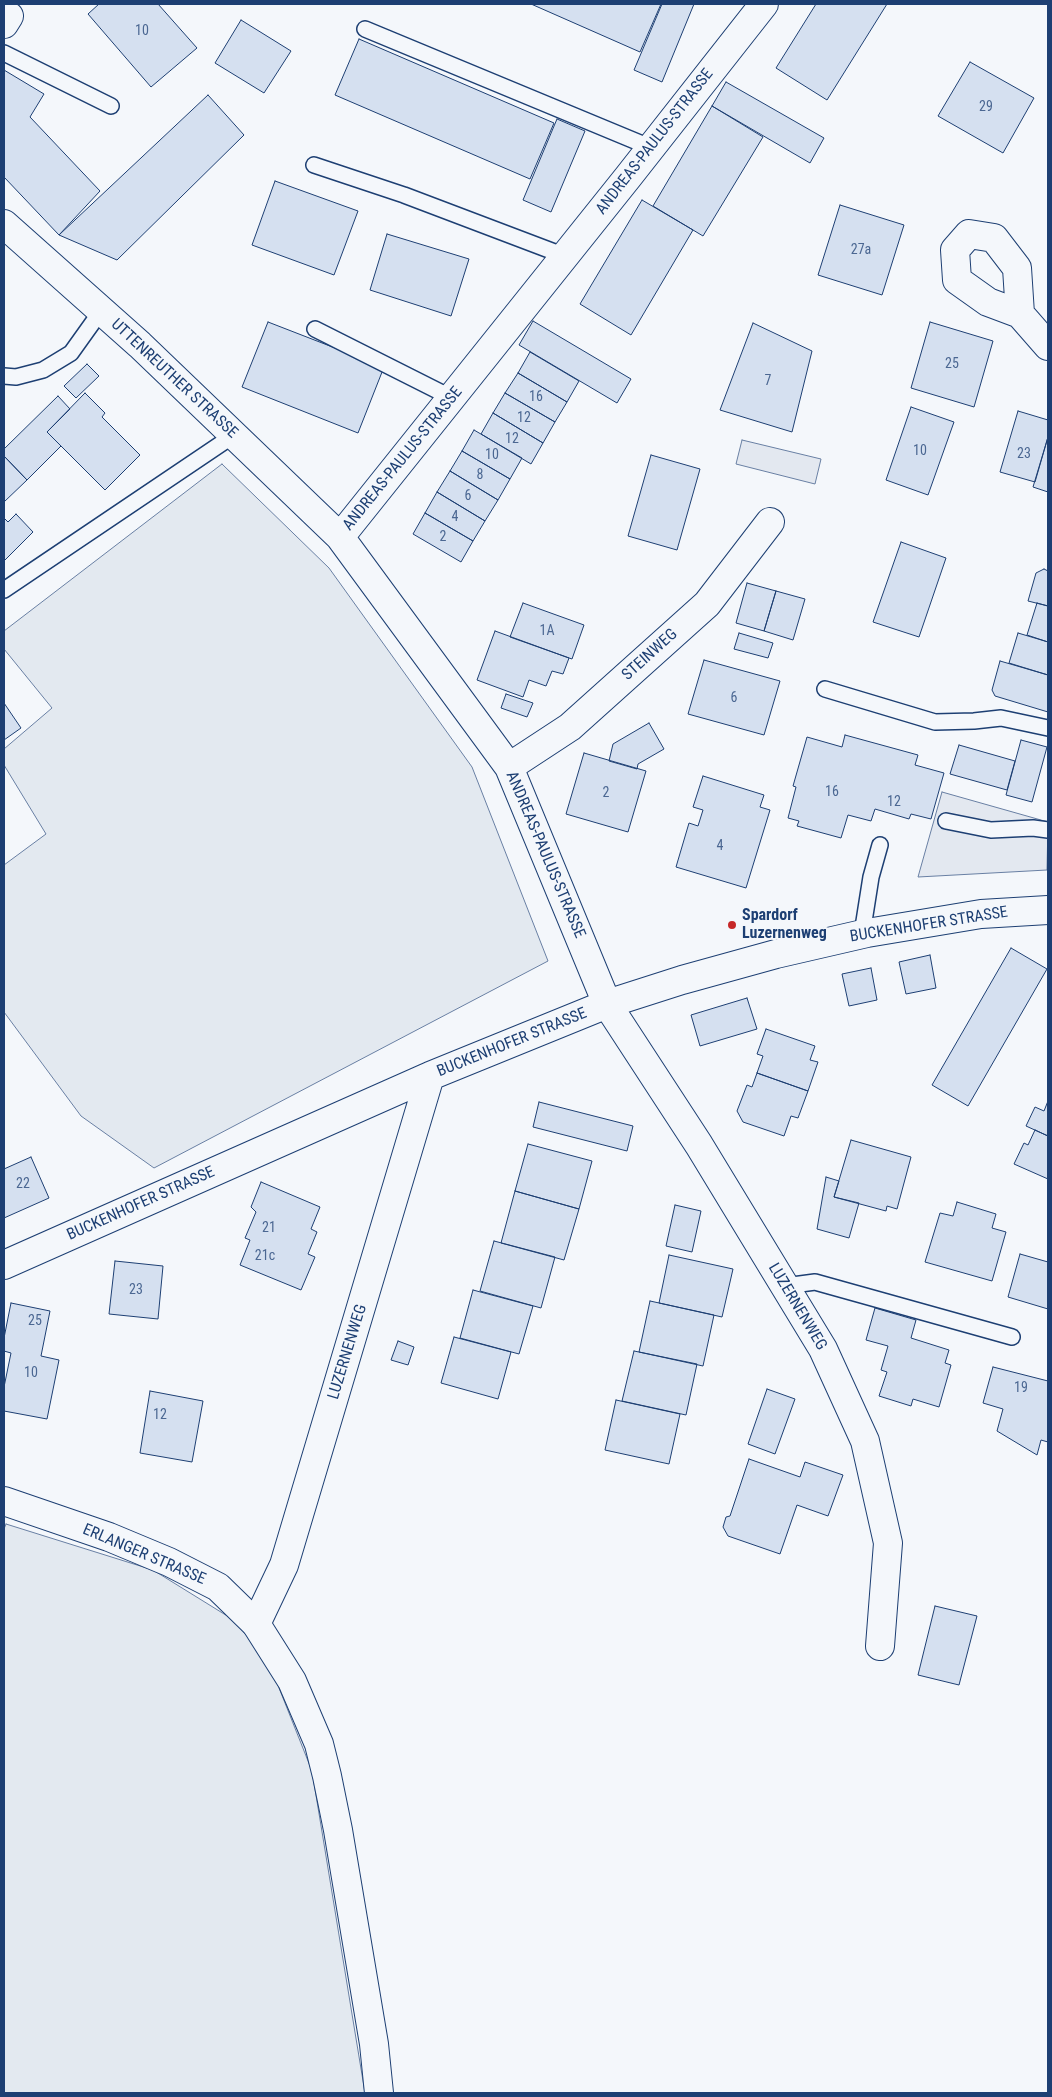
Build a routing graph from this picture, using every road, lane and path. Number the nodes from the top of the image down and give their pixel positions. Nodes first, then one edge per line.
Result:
1 (764, 4) edge
2 (365, 29) dead end
3 (4, 53) edge
4 (111, 106) dead end
5 (652, 148) junction
6 (314, 165) dead end
7 (4, 224) edge
8 (565, 256) junction
9 (101, 311) junction
10 (1020, 314) dead end
11 (315, 328) dead end
12 (1048, 346) edge
13 (4, 376) edge
14 (452, 398) junction
15 (234, 435) junction
16 (770, 522) dead end
17 (340, 537) junction
18 (4, 590) edge
19 (825, 689) dead end
20 (1048, 728) edge
21 (509, 767) junction
22 (946, 821) dead end
23 (1048, 830) edge
24 (880, 846) dead end
25 (1048, 910) edge
26 (862, 934) junction
27 (607, 1004) junction
28 (430, 1076) junction
29 (4, 1265) edge
30 (784, 1286) junction
31 (1012, 1337) dead end
32 (4, 1501) edge
33 (256, 1624) junction
34 (880, 1646) dead end
35 (379, 2093) edge

1 - 5 street, ANDREAS-PAULUS-STRASSE
2 - 5 lane
3 - 4 lane
5 - 8 street, ANDREAS-PAULUS-STRASSE
6 - 8 lane
7 - 9 street, UTTENREUTHER STRASSE
8 - 14 street, ANDREAS-PAULUS-STRASSE
9 - 13 lane
9 - 15 street, UTTENREUTHER STRASSE
10 - 12 street
11 - 14 lane
14 - 17 street, ANDREAS-PAULUS-STRASSE
15 - 17 street, UTTENREUTHER STRASSE
15 - 18 lane
16 - 21 street, STEINWEG
17 - 21 street, ANDREAS-PAULUS-STRASSE
19 - 20 lane
21 - 27 street, ANDREAS-PAULUS-STRASSE
22 - 23 lane
24 - 26 lane
25 - 26 street, BUCKENHOFER STRASSE
26 - 27 street, BUCKENHOFER STRASSE
27 - 28 street, BUCKENHOFER STRASSE
27 - 30 street, LUZERNENWEG
28 - 29 street, BUCKENHOFER STRASSE
28 - 33 street, LUZERNENWEG
30 - 31 lane
30 - 34 street, LUZERNENWEG
32 - 33 street, ERLANGER STRASSE
33 - 35 street, ERLANGER STRASSE

